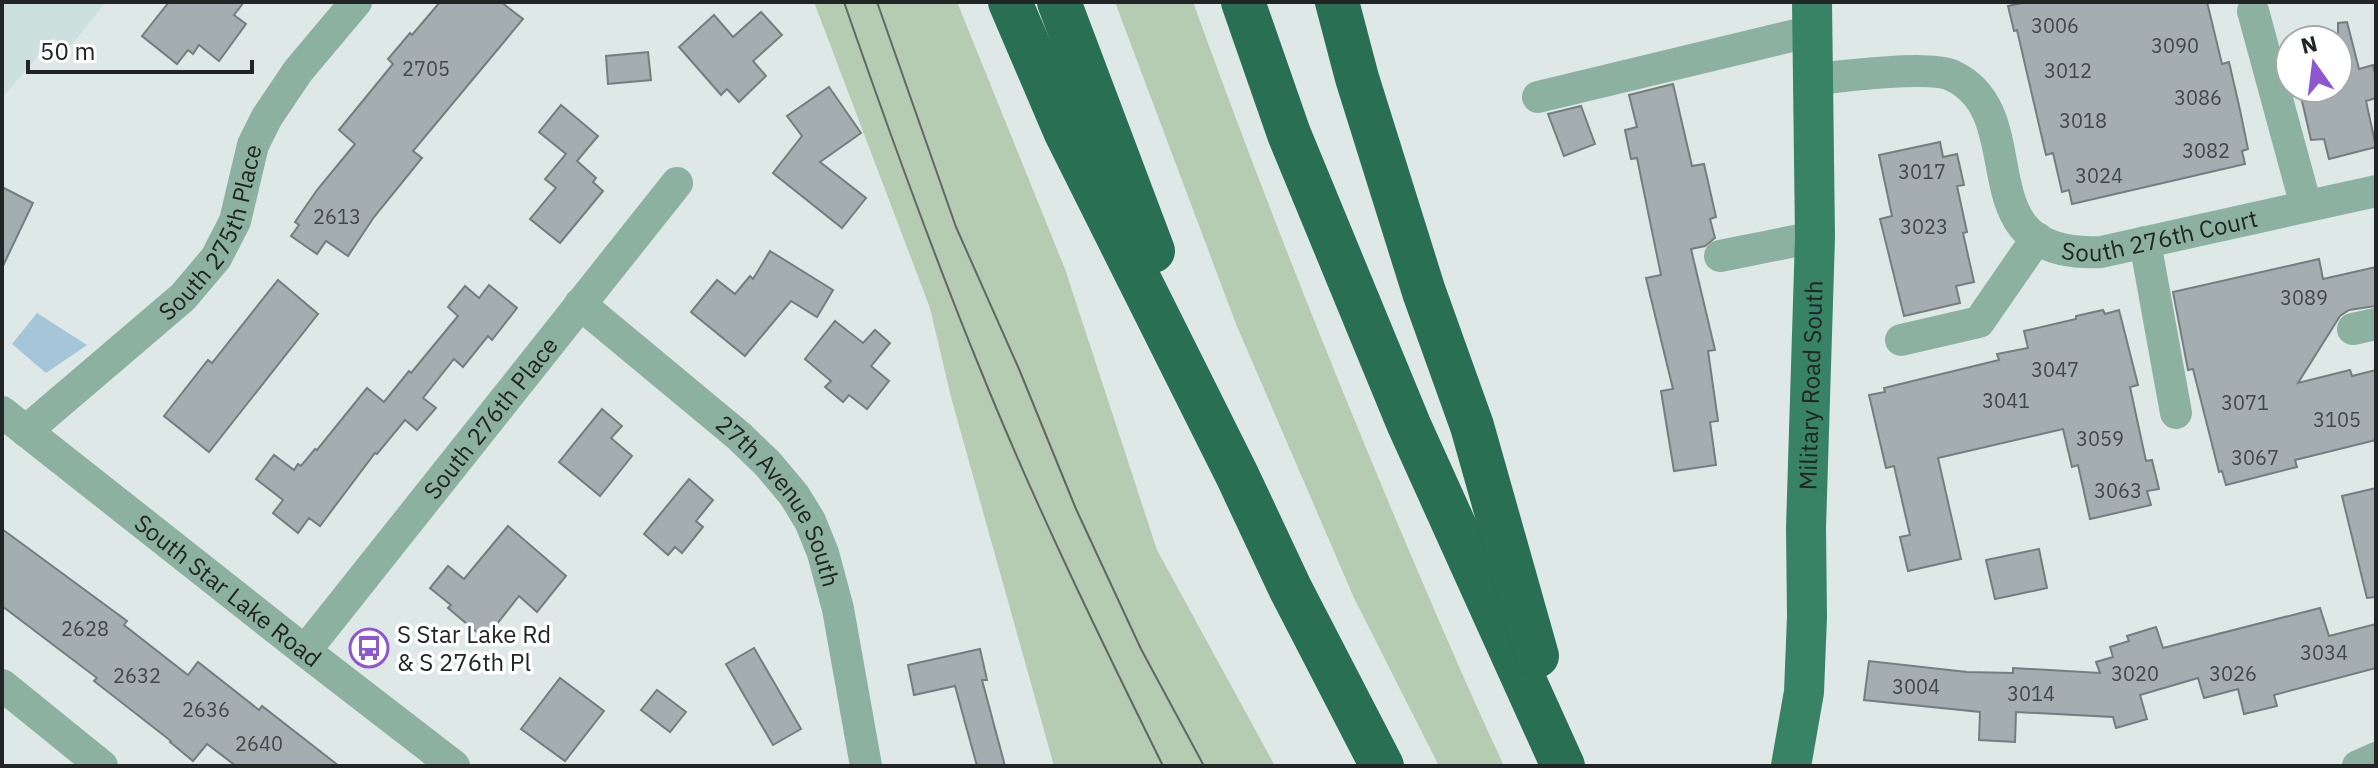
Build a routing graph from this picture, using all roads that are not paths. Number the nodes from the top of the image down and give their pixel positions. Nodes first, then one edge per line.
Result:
1 (356, 2) edge
2 (1010, 2) edge
3 (1059, 2) edge
4 (1243, 2) edge
5 (1337, 2) edge
6 (2253, 11) dead end
7 (1812, 16) edge
8 (1813, 79) junction
9 (1538, 97) dead end
10 (677, 183) dead end
11 (2376, 191) edge
12 (2306, 206) junction
13 (1815, 237) junction
14 (2037, 238) junction
15 (2145, 242) junction
16 (1720, 256) dead end
17 (580, 304) junction
18 (1901, 340) dead end
19 (2176, 413) dead end
20 (14, 421) edge
21 (1237, 475) junction
22 (305, 651) junction
23 (2, 685) edge
24 (2376, 758) edge
25 (102, 766) edge
26 (454, 766) edge
27 (866, 766) edge
28 (1382, 766) edge
29 (1566, 766) edge
30 (1791, 766) edge
31 (2358, 766) edge

1 - 20 street, South 275th Place
2 - 21 highway
3 - 21 highway
4 - 29 highway
5 - 29 highway
6 - 12 street
7 - 8 main road, Military Road South
7 - 9 street
8 - 13 main road, Military Road South
8 - 14 street, South 276th Court
10 - 17 street, South 276th Place
11 - 12 street, South 276th Court
12 - 15 street, South 276th Court
13 - 16 street
13 - 30 main road, Military Road South
14 - 15 street, South 276th Court
14 - 18 street
15 - 19 street
17 - 22 street, South 276th Place
17 - 27 street, 27th Avenue South
20 - 22 street, South Star Lake Road
21 - 28 highway
22 - 26 street, South Star Lake Road
23 - 25 street
24 - 31 street

